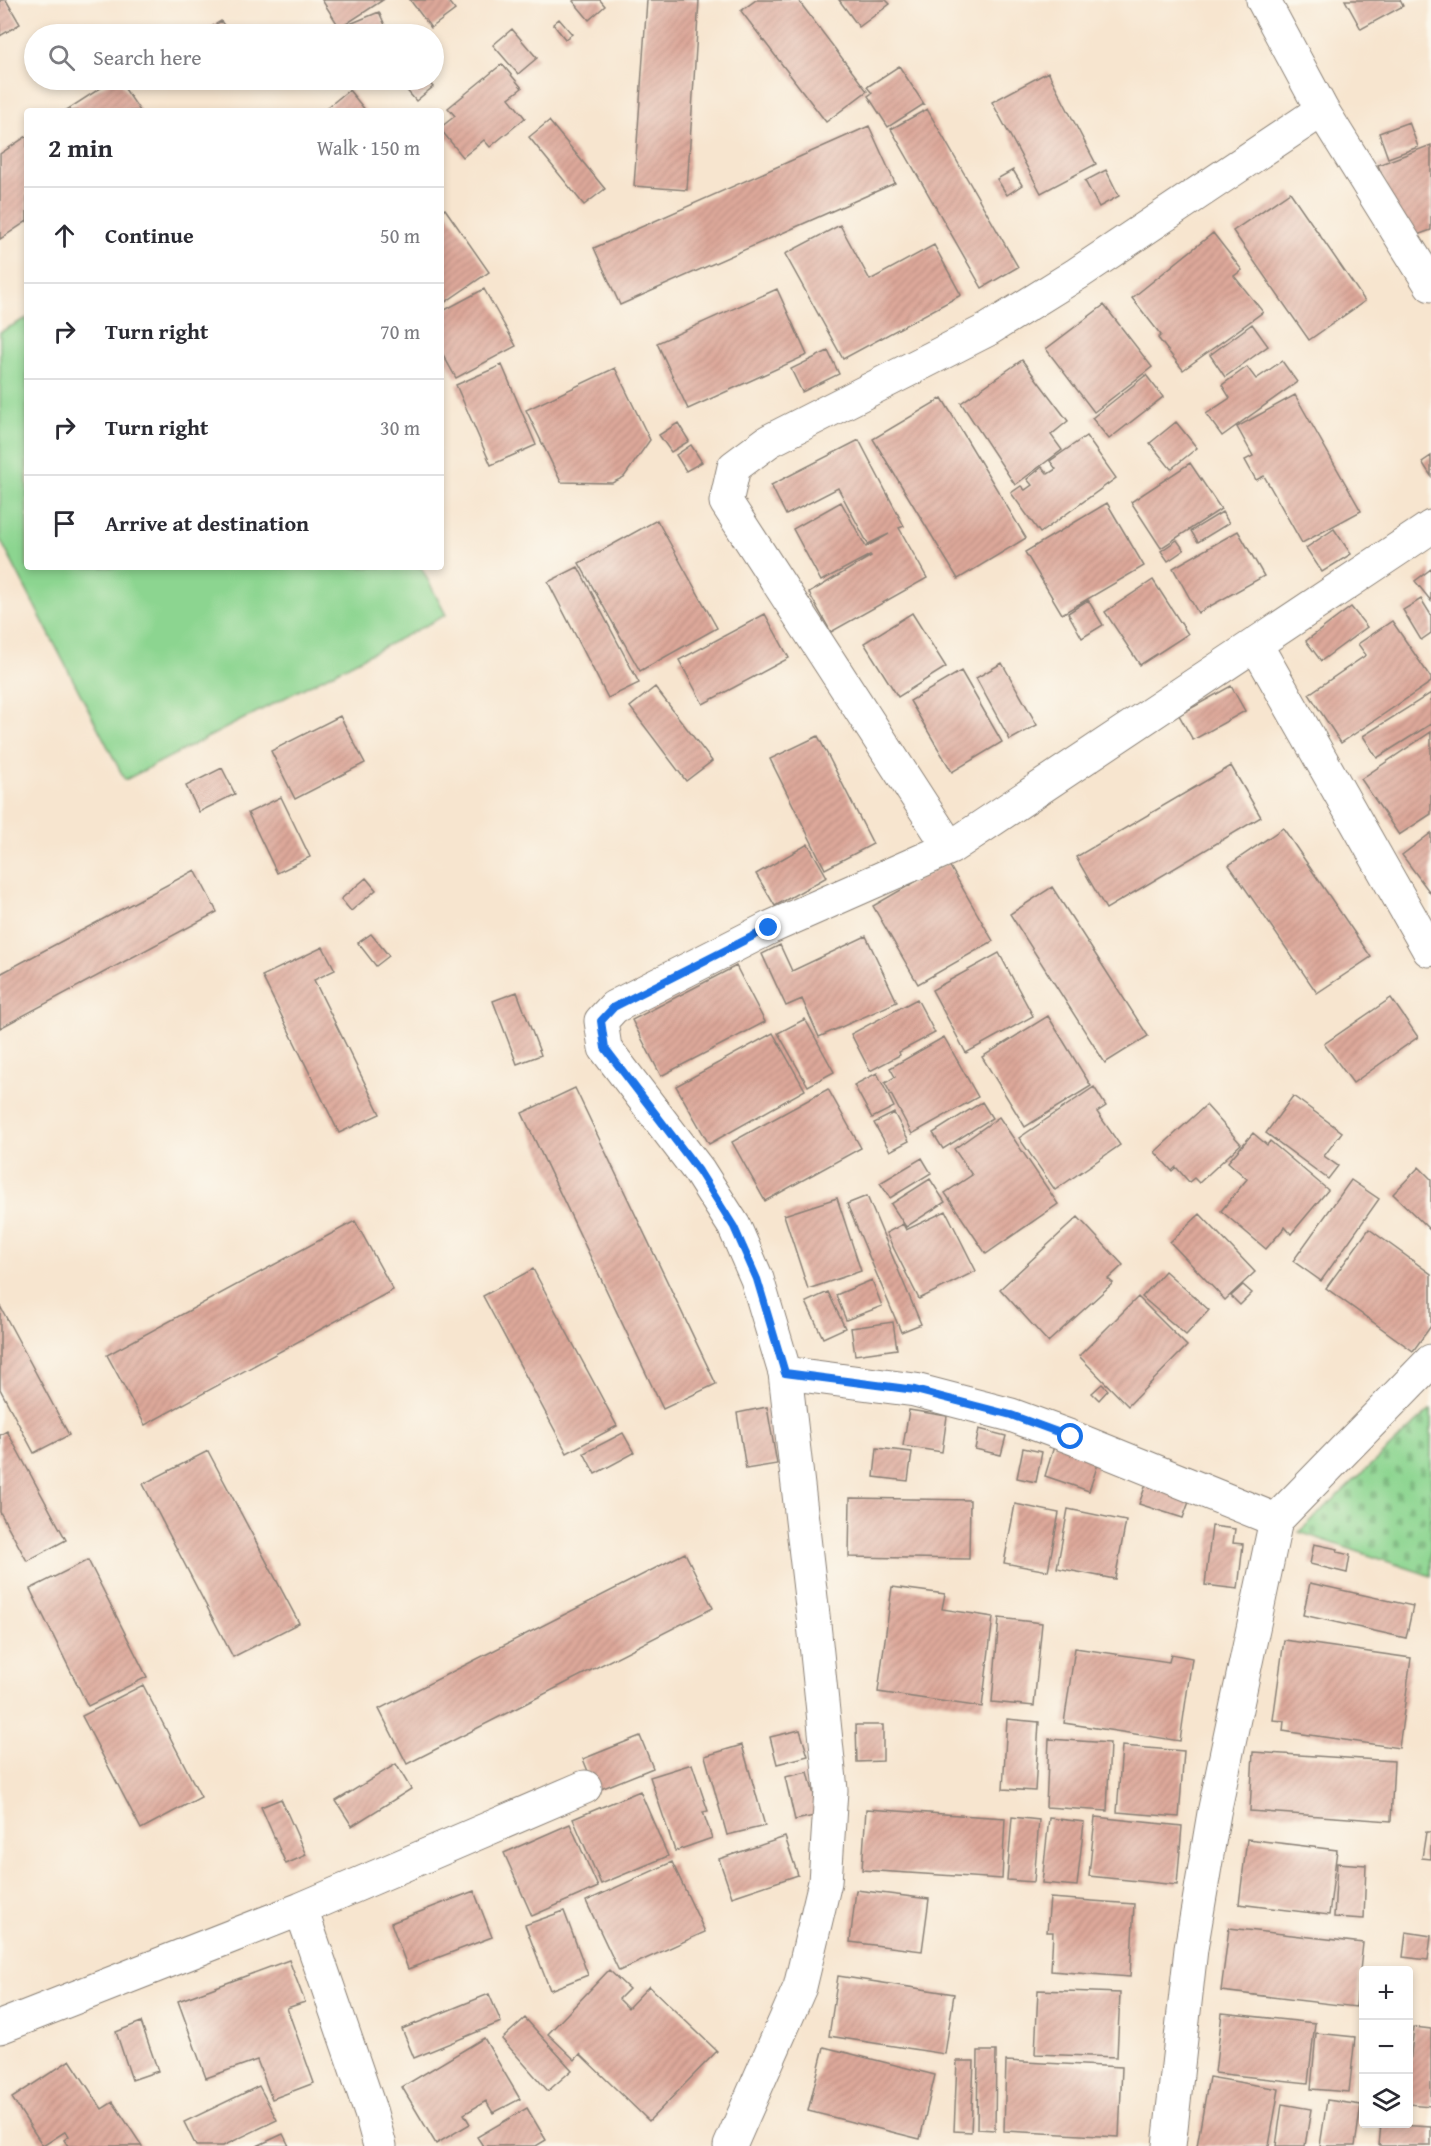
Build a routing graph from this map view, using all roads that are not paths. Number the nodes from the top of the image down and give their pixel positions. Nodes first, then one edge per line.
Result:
1 (1263, 0) edge
2 (1322, 110) junction
3 (1431, 285) edge
4 (1431, 527) edge
5 (1256, 645) junction
6 (950, 848) junction
7 (1429, 950) dead end
8 (1431, 1360) edge
9 (785, 1373) junction
10 (1276, 1520) junction
11 (585, 1787) dead end
12 (301, 1909) junction
13 (0, 2027) edge
14 (380, 2146) edge
15 (730, 2146) edge
16 (1169, 2146) edge

1 - 2 street
2 - 3 street
2 - 6 street
4 - 5 street
5 - 6 street
5 - 7 street
6 - 9 street
8 - 10 street
9 - 10 street
9 - 15 street
10 - 16 street
11 - 12 street
12 - 13 street
12 - 14 street

